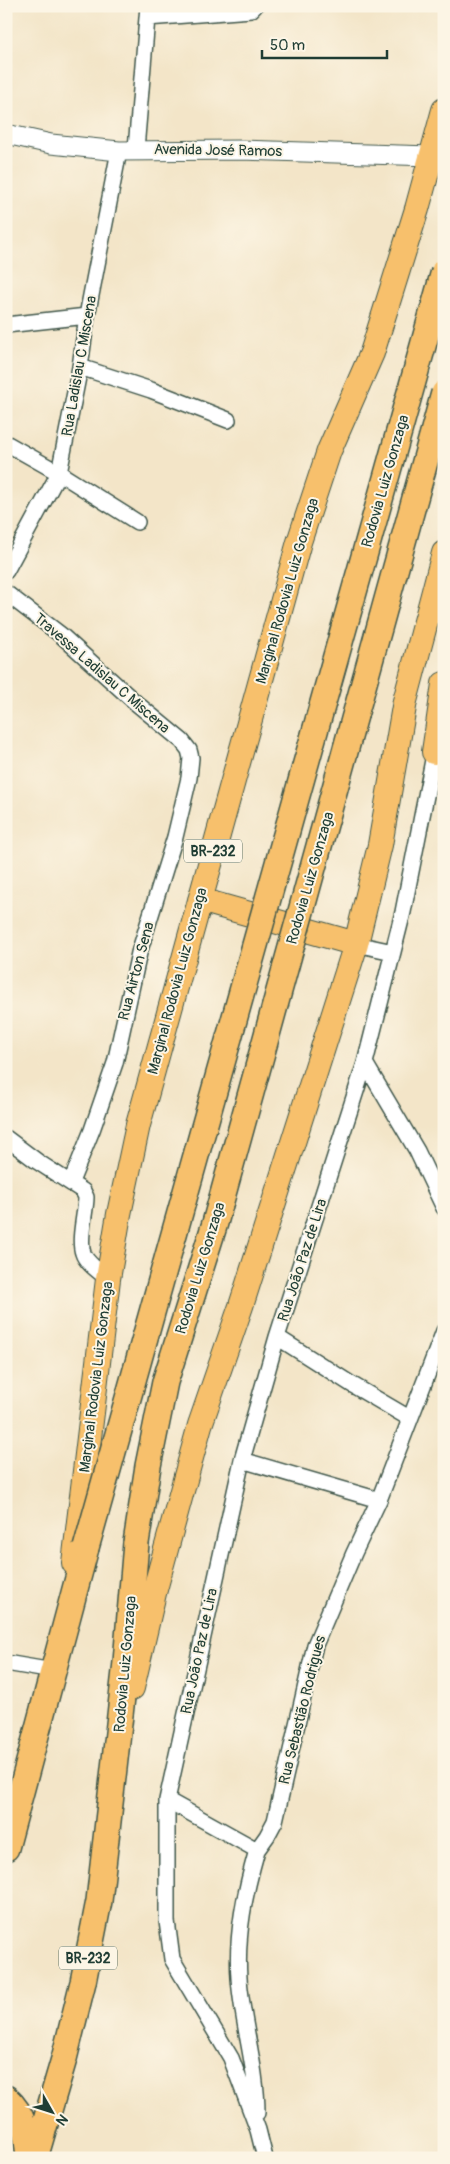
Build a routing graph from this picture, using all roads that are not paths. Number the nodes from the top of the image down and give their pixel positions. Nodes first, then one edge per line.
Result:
1 (253, 8) edge
2 (147, 12) edge
3 (444, 110) edge
4 (6, 134) edge
5 (128, 150) junction
6 (431, 156) junction
7 (444, 271) edge
8 (87, 316) junction
9 (6, 325) edge
10 (80, 367) junction
11 (444, 393) edge
12 (228, 420) dead end
13 (6, 444) edge
14 (60, 473) junction
15 (136, 522) dead end
16 (444, 553) edge
17 (6, 571) edge
18 (6, 593) edge
19 (444, 684) edge
20 (444, 723) edge
21 (191, 758) joint
22 (436, 764) edge
23 (200, 900) junction
24 (356, 944) junction
25 (393, 952) junction
26 (365, 1062) junction
27 (6, 1138) edge
28 (71, 1182) junction
29 (444, 1208) edge
30 (108, 1279) junction
31 (444, 1331) edge
32 (277, 1337) junction
33 (409, 1418) junction
34 (242, 1460) junction
35 (379, 1500) junction
36 (68, 1611) junction
37 (6, 1663) edge
38 (53, 1671) junction
39 (116, 1752) junction
40 (167, 1800) junction
41 (6, 1848) edge
42 (257, 1850) junction
43 (6, 2098) edge
44 (258, 2130) junction
45 (29, 2158) edge
46 (35, 2158) edge
47 (265, 2158) edge

1 - 2 street
2 - 5 street, Rua Ladislau C Miscena
3 - 6 main road, Marginal Rodovia Luiz Gonzaga / BR-232
4 - 5 street, Avenida José Ramos
5 - 6 street, Avenida José Ramos
5 - 8 street, Rua Ladislau C Miscena
6 - 23 main road, Marginal Rodovia Luiz Gonzaga / BR-232
7 - 36 highway, Rodovia Luiz Gonzaga / BR-232, bridge
8 - 9 street
8 - 10 street, Rua Ladislau C Miscena
10 - 12 street
10 - 14 street, Rua Ladislau C Miscena
11 - 39 highway, Rodovia Luiz Gonzaga / BR-232, bridge
13 - 14 street
14 - 15 street
14 - 17 street, Rua Ladislau C Miscena
16 - 24 main road, BR-232
18 - 21 street, Travessa Ladislau C Miscena
19 - 22 main road
20 - 22 street, Rua João Paz de Lira
21 - 28 street, Rua Airton Sena
22 - 25 street, Rua João Paz de Lira
23 - 24 main road
23 - 30 main road, Marginal Rodovia Luiz Gonzaga / BR-232
24 - 25 street
24 - 39 main road, BR-232
25 - 26 street, Rua João Paz de Lira
26 - 29 street
26 - 32 street, Rua João Paz de Lira
27 - 28 street
28 - 30 street
30 - 36 main road, Marginal Rodovia Luiz Gonzaga / BR-232
31 - 33 street, Rua Sebastião Rodrigues
32 - 33 street
32 - 34 street, Rua João Paz de Lira
33 - 35 street, Rua Sebastião Rodrigues
34 - 35 street
34 - 40 street, Rua João Paz de Lira
35 - 42 street, Rua Sebastião Rodrigues
36 - 38 highway, Rodovia Luiz Gonzaga / BR-232
37 - 38 street
38 - 41 highway, Rodovia Luiz Gonzaga / BR-232
39 - 46 highway, Rodovia Luiz Gonzaga / BR-232
40 - 42 street
40 - 44 street, Rua João Paz de Lira
42 - 44 street, Rua Sebastião Rodrigues
43 - 45 highway
44 - 47 street

